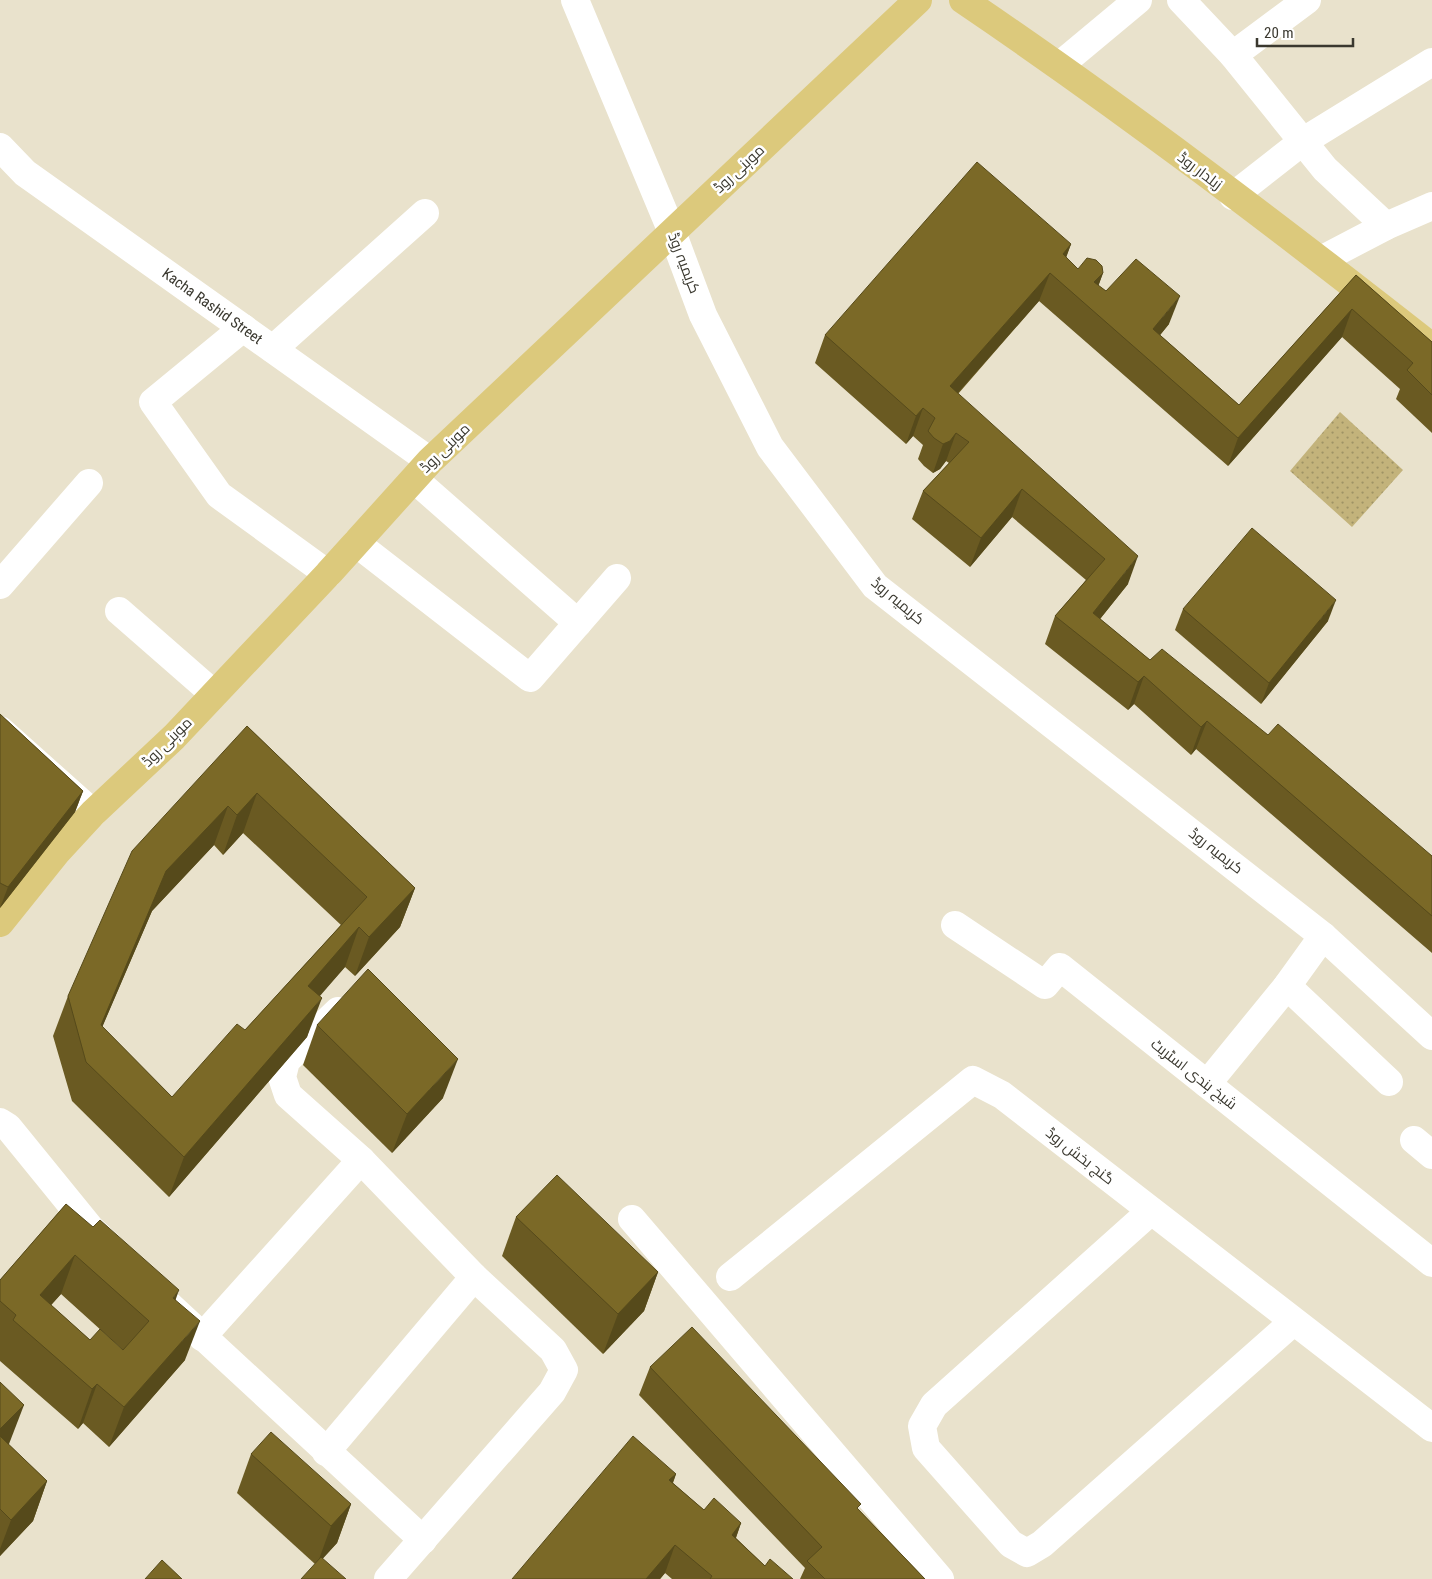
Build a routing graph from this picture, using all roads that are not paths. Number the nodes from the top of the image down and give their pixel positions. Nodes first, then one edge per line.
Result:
1 (574, 0) edge
2 (918, 0) edge
3 (963, 0) edge
4 (1138, 0) edge
5 (1181, 0) edge
6 (1307, 0) edge
7 (1233, 55) junction
8 (1432, 62) edge
9 (1060, 65) junction
10 (1302, 142) junction
11 (0, 147) edge
12 (12, 173) edge
13 (1233, 196) junction
14 (1432, 206) edge
15 (425, 212) dead end
16 (1386, 226) junction
17 (672, 232) junction
18 (1321, 260) junction
19 (243, 328) junction
20 (1432, 348) edge
21 (273, 349) junction
22 (422, 470) junction
23 (89, 483) dead end
24 (356, 543) junction
25 (328, 574) junction
26 (617, 578) dead end
27 (0, 585) edge
28 (119, 611) dead end
29 (578, 623) junction
30 (214, 694) junction
31 (0, 730) edge
32 (94, 813) junction
33 (0, 923) edge
34 (955, 924) dead end
35 (1324, 936) junction
36 (1287, 986) junction
37 (338, 1011) edge
38 (1432, 1036) edge
39 (1389, 1082) dead end
40 (1207, 1084) junction
41 (0, 1122) edge
42 (361, 1160) junction
43 (1151, 1211) junction
44 (632, 1219) dead end
45 (126, 1262) edge
46 (1432, 1263) edge
47 (474, 1277) junction
48 (730, 1277) dead end
49 (153, 1290) edge
50 (1293, 1322) junction
51 (202, 1337) junction
52 (1432, 1428) edge
53 (326, 1452) junction
54 (423, 1540) junction
55 (388, 1579) edge
56 (940, 1579) edge

1 - 17 street, کریمیہ روڈ
2 - 17 main road, موہنی روڈ
3 - 9 main road, زیلدار روڈ
4 - 9 street
5 - 7 street
6 - 7 street
7 - 10 street
8 - 10 street
9 - 13 main road, زیلدار روڈ
10 - 13 street
10 - 16 street
11 - 12 street, Kacha Rashid Street
12 - 19 street, Kacha Rashid Street
13 - 18 main road, زیلدار روڈ
14 - 16 street
15 - 21 street
16 - 18 street
17 - 22 main road, موہنی روڈ
17 - 35 street, کریمیہ روڈ
18 - 20 main road, زیلدار روڈ
19 - 21 street, Kacha Rashid Street
19 - 25 street
21 - 22 street, Kacha Rashid Street
22 - 24 main road, موہنی روڈ
22 - 29 street, Kacha Rashid Street
23 - 27 street
24 - 25 main road, موہنی روڈ
24 - 29 street
25 - 30 main road, موہنی روڈ
26 - 29 street
28 - 30 street
30 - 32 main road, موہنی روڈ
31 - 32 street
32 - 33 main road, موہنی روڈ
34 - 40 street, شیخ ہندی اسٹریٹ
35 - 36 street
35 - 38 street, کریمیہ روڈ
36 - 39 street
36 - 40 street
37 - 42 street
40 - 46 street, شیخ ہندی اسٹریٹ
41 - 45 street
42 - 47 street
42 - 51 street
43 - 48 street, گنج بخش روڈ
43 - 50 street, گنج بخش روڈ
43 - 50 street
44 - 56 street
47 - 53 street
47 - 54 street
49 - 51 street
50 - 52 street, گنج بخش روڈ
51 - 53 street
53 - 54 street
54 - 55 street

